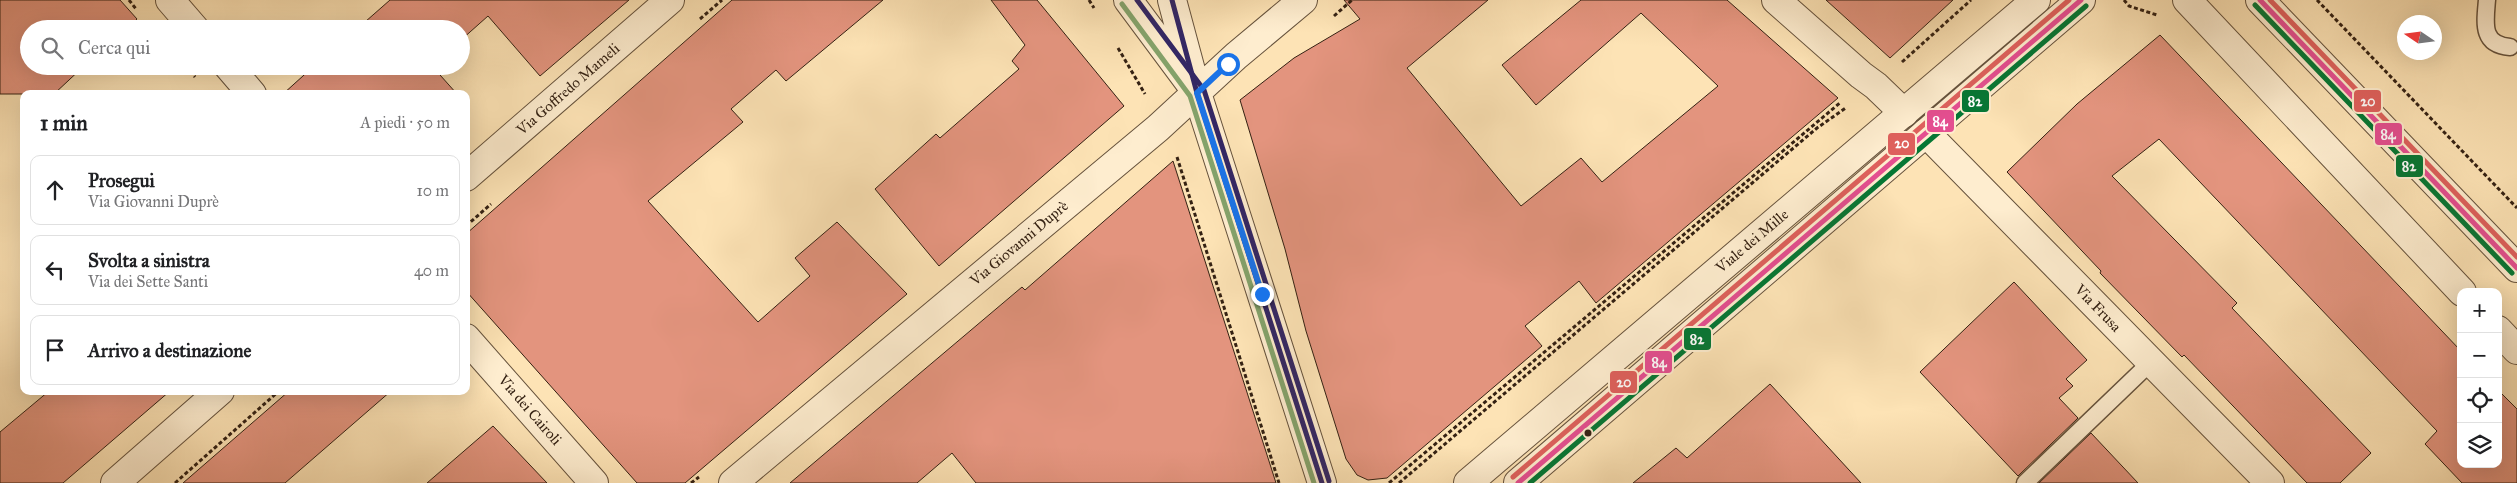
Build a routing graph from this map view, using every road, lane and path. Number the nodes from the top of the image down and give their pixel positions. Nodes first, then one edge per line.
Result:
1 (170, 0) edge
2 (670, 0) edge
3 (1128, 0) edge
4 (1172, 0) edge
5 (1302, 0) edge
6 (1352, 0) edge
7 (1776, 0) edge
8 (1971, 0) edge
9 (2036, 0) edge
10 (2081, 0) edge
11 (2124, 0) edge
12 (2187, 0) edge
13 (2260, 0) edge
14 (2317, 0) edge
15 (2487, 0) edge
16 (2129, 6) dead end
17 (1330, 19) dead end
18 (187, 20) edge
19 (2510, 47) dead end
20 (236, 75) edge
21 (1876, 86) junction
22 (249, 90) edge
23 (1197, 93) junction
24 (1846, 98) dead end
25 (1904, 113) junction
26 (1926, 133) junction
27 (1176, 154) dead end
28 (470, 174) edge
29 (2517, 208) edge
30 (2517, 268) edge
31 (2458, 288) edge
32 (2501, 333) edge
33 (470, 343) edge
34 (2517, 350) edge
35 (2151, 362) junction
36 (215, 395) edge
37 (274, 395) edge
38 (115, 483) edge
39 (174, 483) edge
40 (594, 483) edge
41 (733, 483) edge
42 (1279, 483) edge
43 (1322, 483) edge
44 (1389, 483) edge
45 (1400, 483) edge
46 (1468, 483) edge
47 (1518, 483) edge
48 (2025, 483) edge
49 (2270, 483) edge

1 - 18 street
2 - 28 street, Via Goffredo Mameli
3 - 23 street
4 - 23 street
5 - 23 street, Via Giovanni Duprè
6 - 17 path
7 - 21 street
8 - 21 path
9 - 25 street, Viale dei Mille
10 - 26 street, Viale dei Mille
11 - 16 path
12 - 31 street
13 - 30 street
14 - 29 path
15 - 19 lane
20 - 22 street
21 - 25 street
21 - 45 path
23 - 41 street, Via Giovanni Duprè
23 - 43 street
24 - 44 path
25 - 46 street, Viale dei Mille
26 - 35 street, Via Frusa
26 - 47 street, Viale dei Mille
27 - 42 path
32 - 34 street
33 - 40 street, Via dei Cairoli
35 - 48 lane
35 - 49 street, Via Frusa
36 - 38 street
37 - 39 path

